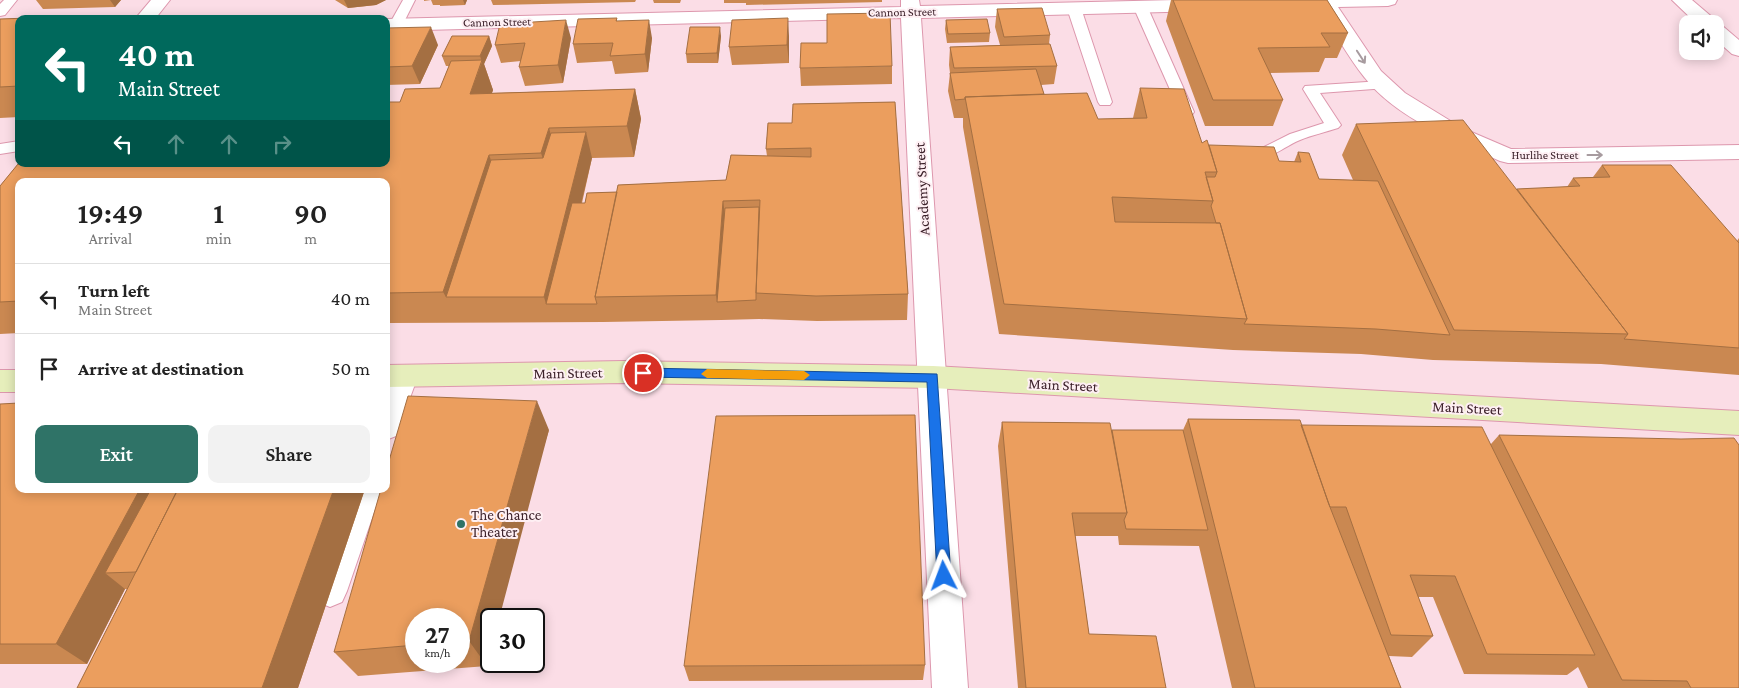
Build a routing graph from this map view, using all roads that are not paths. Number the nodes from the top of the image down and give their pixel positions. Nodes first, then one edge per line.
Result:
1 (11, 0) edge
2 (161, 0) edge
3 (409, 0) edge
4 (1388, 0) edge
5 (1681, 0) edge
6 (1325, 2) junction
7 (1278, 3) edge
8 (1221, 4) edge
9 (911, 6) edge
10 (1140, 6) junction
11 (1074, 8) junction
12 (0, 11) edge
13 (149, 15) edge
14 (1698, 15) edge
15 (391, 25) edge
16 (1724, 37) edge
17 (1739, 50) edge
18 (1382, 85) junction
19 (1105, 102) dead end
20 (1194, 128) edge
21 (15, 147) edge
22 (0, 149) edge
23 (1739, 152) edge
24 (1234, 154) edge
25 (395, 376) edge
26 (933, 378) junction
27 (15, 380) edge
28 (0, 381) edge
29 (390, 405) edge
30 (1739, 424) edge
31 (365, 493) edge
32 (322, 616) dead end
33 (950, 688) edge

1 - 12 lane
2 - 13 street
3 - 15 lane
4 - 6 street
5 - 14 street
6 - 7 street
6 -> 18 street, Hurlihe Street
8 - 10 street, Cannon Street
9 - 11 street, Cannon Street
9 - 15 street, Cannon Street
9 - 26 street, Academy Street
10 - 11 street, Cannon Street
10 - 20 lane
11 - 19 lane
16 - 17 street
18 -> 23 street, Hurlihe Street
18 - 24 lane
21 - 22 lane
25 - 26 street, Main Street
25 - 29 street
26 - 30 street, Main Street
26 - 33 street, Academy Street
27 - 28 street
31 - 32 street

